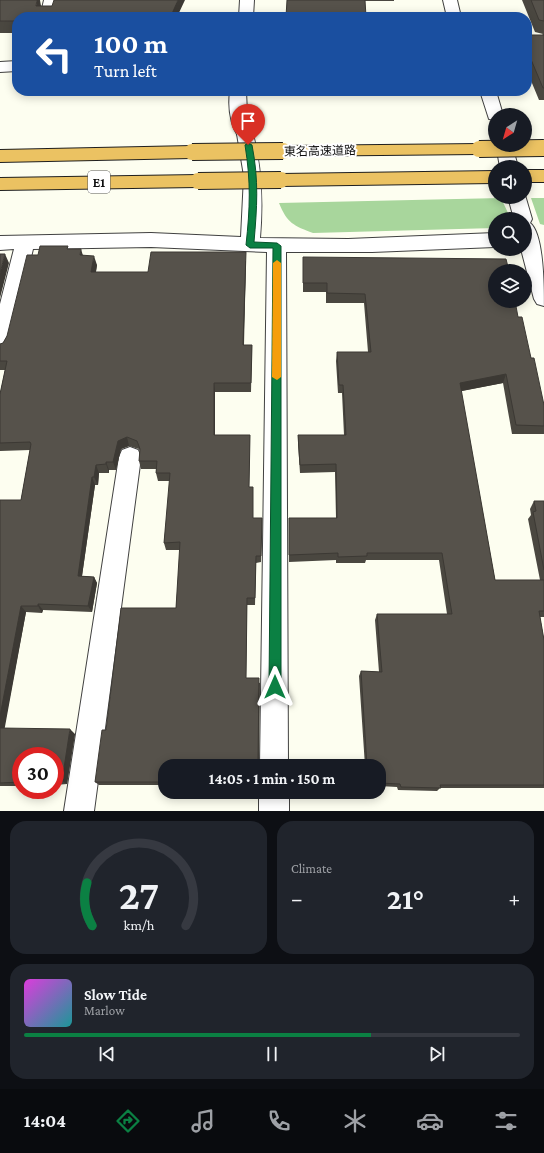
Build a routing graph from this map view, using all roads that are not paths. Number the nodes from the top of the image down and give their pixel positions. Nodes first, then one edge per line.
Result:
1 (51, 0) edge
2 (246, 0) edge
3 (450, 0) edge
4 (48, 12) edge
5 (246, 12) edge
6 (453, 12) edge
7 (12, 66) edge
8 (0, 67) edge
9 (238, 96) edge
10 (489, 96) edge
11 (493, 108) edge
12 (544, 148) edge
13 (0, 156) edge
14 (532, 176) edge
15 (544, 176) edge
16 (488, 177) edge
17 (0, 184) edge
18 (488, 240) edge
19 (0, 243) edge
20 (25, 243) junction
21 (250, 245) junction
22 (532, 245) edge
23 (277, 246) junction
24 (544, 300) edge
25 (0, 345) edge
26 (130, 456) dead end
27 (274, 759) edge
28 (274, 799) edge
29 (79, 811) edge
30 (274, 811) edge

1 - 4 street
2 - 5 street
3 - 6 street
7 - 8 street
9 - 21 street
10 - 11 street
12 - 13 highway, 東名高速道路 / E1, bridge
14 - 15 highway
16 - 17 highway, E1, bridge
18 - 23 street
19 - 20 street
20 - 21 street
20 - 25 street
21 - 23 street
22 - 24 street
23 - 27 street
26 - 29 street
28 - 30 street

